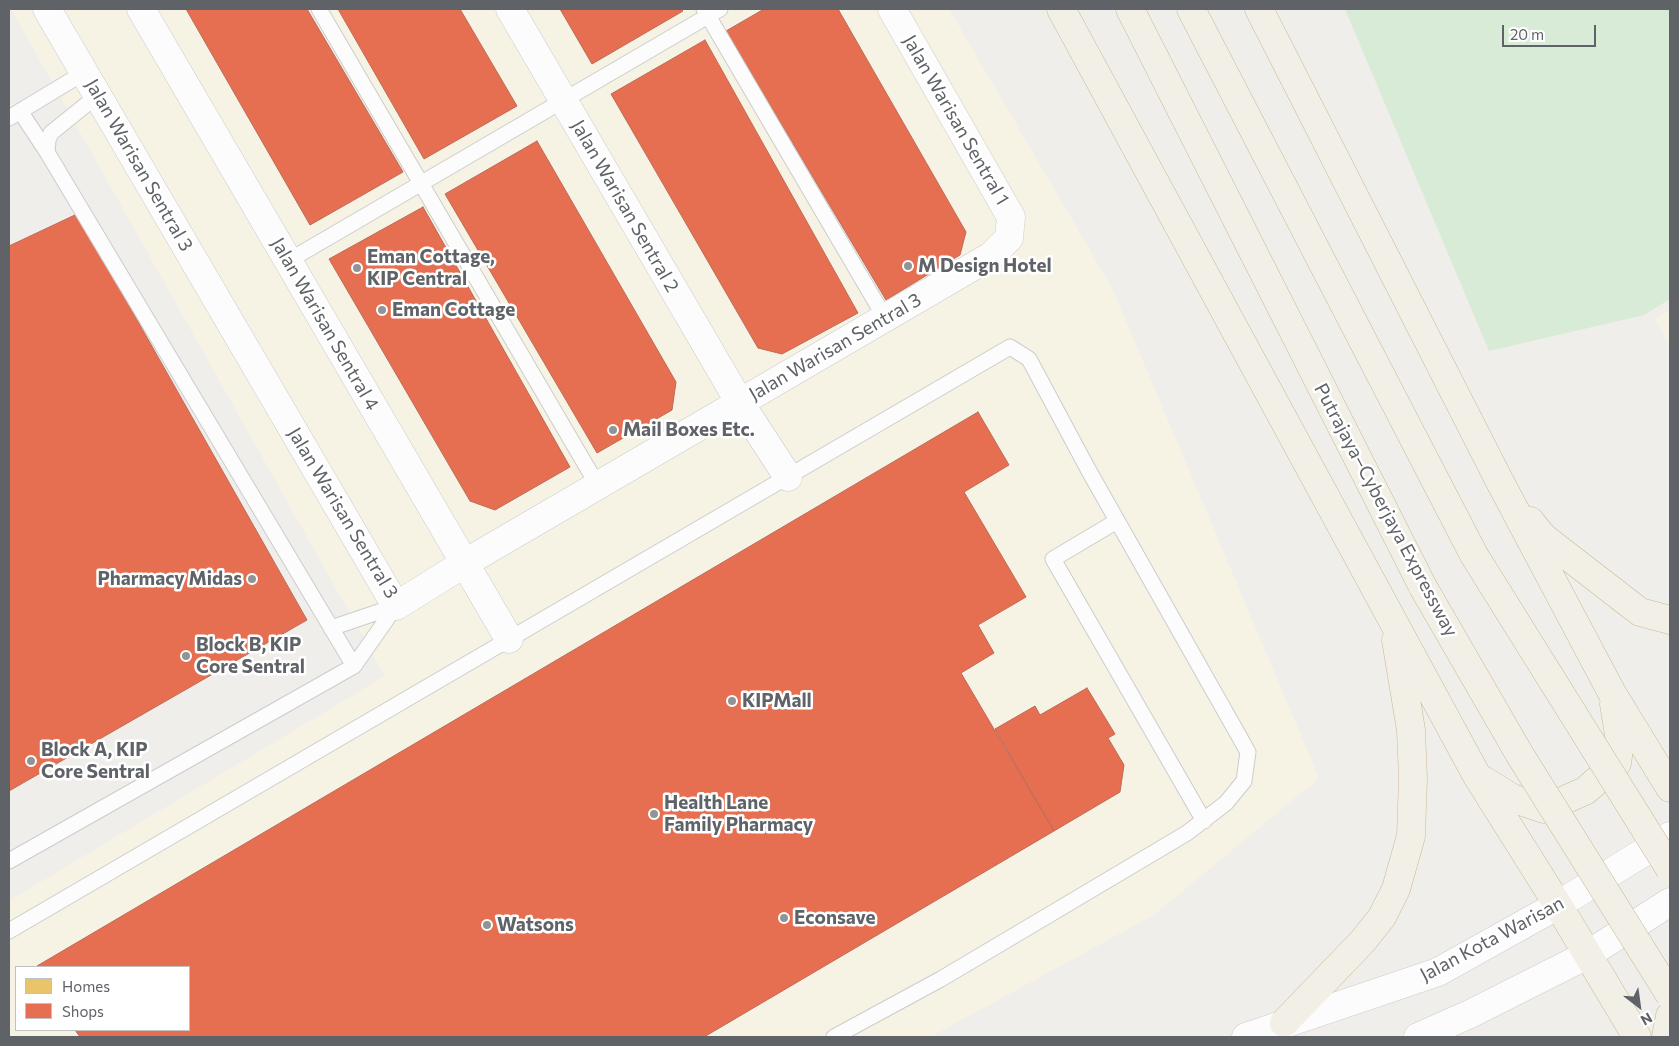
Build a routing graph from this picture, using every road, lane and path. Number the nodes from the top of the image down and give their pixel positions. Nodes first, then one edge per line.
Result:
1 (47, 9) edge
2 (140, 9) edge
3 (319, 9) edge
4 (510, 9) edge
5 (892, 9) edge
6 (1062, 9) edge
7 (1130, 9) edge
8 (1191, 9) edge
9 (1259, 9) edge
10 (710, 11) edge
11 (91, 84) junction
12 (563, 100) junction
13 (14, 115) edge
14 (47, 152) junction
15 (421, 184) junction
16 (991, 256) joint
17 (288, 261) junction
18 (885, 318) junction
19 (740, 402) junction
20 (788, 477) junction
21 (1499, 480) junction
22 (598, 486) junction
23 (1117, 521) junction
24 (465, 563) junction
25 (396, 606) junction
26 (1670, 620) edge
27 (1393, 621) junction
28 (331, 628) junction
29 (509, 639) junction
30 (354, 666) junction
31 (1612, 693) junction
32 (1477, 776) junction
33 (1670, 788) edge
34 (1204, 821) junction
35 (1670, 836) edge
36 (9, 861) edge
37 (1670, 869) edge
38 (1670, 902) edge
39 (1558, 905) junction
40 (9, 931) edge
41 (1586, 955) junction
42 (1670, 995) edge
43 (1670, 1016) edge
44 (1284, 1024) junction
45 (834, 1037) edge
46 (1246, 1037) edge
47 (1418, 1037) edge
48 (1637, 1037) edge
49 (1666, 1037) edge

1 - 11 street, Jalan Warisan Sentral 3
2 - 17 street, Jalan Warisan Sentral 4
3 - 15 lane
4 - 12 street, Jalan Warisan Sentral 2
5 - 16 street, Jalan Warisan Sentral 1
6 - 27 highway
7 - 42 highway, Putrajaya–Cyberjaya Expressway, bridge
8 - 37 highway, bridge
9 - 21 highway
10 - 12 lane
10 - 18 lane
11 - 13 lane
11 - 14 lane
11 - 25 street, Jalan Warisan Sentral 3
12 - 15 lane
12 - 19 street, Jalan Warisan Sentral 2
13 - 14 lane
14 - 28 lane
15 - 17 lane
15 - 22 lane
16 - 18 street, Jalan Warisan Sentral 3
17 - 24 street, Jalan Warisan Sentral 4
18 - 19 street, Jalan Warisan Sentral 3
19 - 20 street, Jalan Warisan Sentral 2
19 - 22 street, Jalan Warisan Sentral 3
20 - 23 lane
20 - 29 lane
21 - 26 highway
21 - 31 highway
22 - 24 street, Jalan Warisan Sentral 3
23 - 34 lane
23 - 34 lane
24 - 25 street, Jalan Warisan Sentral 3
24 - 29 street, Jalan Warisan Sentral 4
25 - 28 lane
25 - 30 lane
27 - 32 highway
27 - 44 highway
28 - 30 lane
29 - 40 lane
30 - 36 lane
31 - 32 highway
31 - 33 highway
32 - 39 highway
34 - 45 lane
35 - 39 street, Jalan Kota Warisan
38 - 41 street
39 - 41 highway
39 - 44 street, Jalan Kota Warisan
41 - 47 street
41 - 48 highway
43 - 49 highway
44 - 46 street, Jalan Kota Warisan

